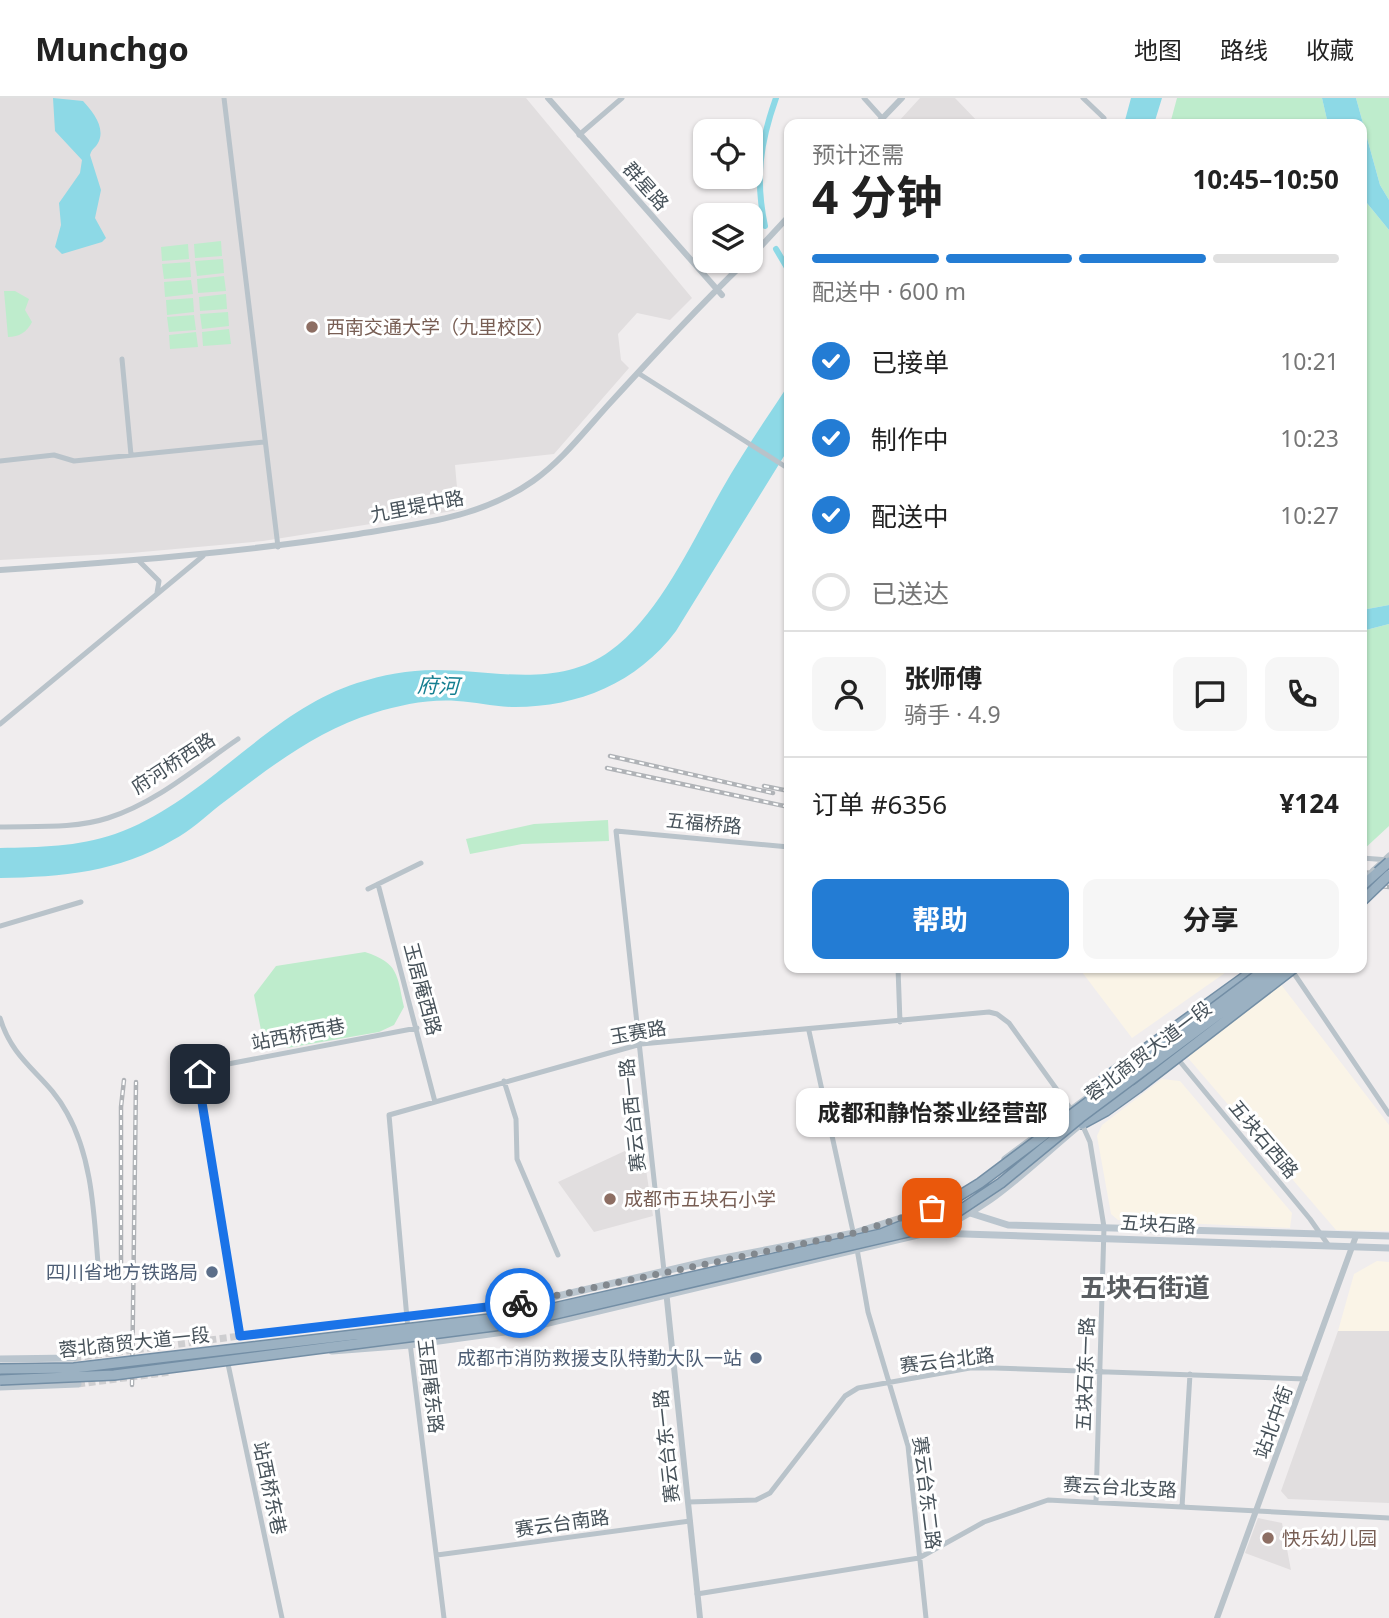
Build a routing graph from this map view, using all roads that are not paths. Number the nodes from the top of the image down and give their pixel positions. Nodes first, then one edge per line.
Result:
1 (223, 98) edge
2 (548, 98) edge
3 (622, 98) edge
4 (864, 98) edge
5 (902, 98) edge
6 (1083, 98) edge
7 (882, 118) joint
8 (1104, 118) dead end
9 (579, 135) junction
10 (784, 221) edge
11 (763, 244) edge
12 (736, 273) edge
13 (719, 292) junction
14 (122, 359) dead end
15 (638, 373) junction
16 (264, 442) junction
17 (131, 455) junction
18 (0, 461) edge
19 (784, 466) edge
20 (278, 547) junction
21 (202, 556) junction
22 (138, 561) junction
23 (0, 570) edge
24 (154, 599) junction
25 (0, 724) edge
26 (238, 739) dead end
27 (0, 827) edge
28 (616, 831) joint
29 (784, 847) edge
30 (1367, 859) edge
31 (421, 863) dead end
32 (1385, 864) edge
33 (1367, 877) edge
34 (1367, 882) edge
35 (378, 884) junction
36 (368, 889) dead end
37 (1378, 890) dead end
38 (1367, 894) edge
39 (1367, 898) edge
40 (81, 902) dead end
41 (0, 926) edge
42 (898, 973) edge
43 (1250, 973) edge
44 (1258, 973) edge
45 (1258, 973) edge
46 (1274, 973) edge
47 (1286, 973) edge
48 (1287, 973) edge
49 (1295, 973) edge
50 (0, 1017) edge
51 (900, 1021) junction
52 (417, 1028) junction
53 (809, 1031) junction
54 (641, 1044) junction
55 (1173, 1053) junction
56 (504, 1082) junction
57 (1094, 1091) junction
58 (435, 1102) junction
59 (1070, 1109) junction
60 (1389, 1114) edge
61 (389, 1115) joint
62 (1082, 1124) junction
63 (932, 1208) junction
64 (970, 1213) junction
65 (1104, 1227) junction
66 (926, 1233) junction
67 (1321, 1234) junction
68 (1356, 1236) junction
69 (1389, 1236) edge
70 (1104, 1237) junction
71 (853, 1243) junction
72 (1329, 1246) junction
73 (1355, 1247) junction
74 (1389, 1248) edge
75 (558, 1255) dead end
76 (664, 1271) junction
77 (99, 1275) dead end
78 (663, 1293) junction
79 (407, 1316) junction
80 (240, 1336) joint
81 (409, 1341) junction
82 (74, 1358) tunnel mouth
83 (0, 1359) edge
84 (228, 1364) joint
85 (0, 1369) edge
86 (1101, 1371) junction
87 (1190, 1374) junction
88 (1304, 1379) junction
89 (0, 1380) edge
90 (891, 1383) junction
91 (78, 1384) tunnel mouth
92 (0, 1387) edge
93 (1096, 1501) junction
94 (688, 1502) junction
95 (1182, 1507) junction
96 (1258, 1510) junction
97 (1389, 1518) edge
98 (690, 1521) junction
99 (437, 1555) junction
100 (919, 1558) junction
101 (697, 1594) junction
102 (282, 1618) edge
103 (444, 1618) edge
104 (700, 1618) edge
105 (926, 1618) edge
106 (1217, 1618) edge

1 - 16 street
2 - 9 street, 群星路
3 - 9 street
4 - 7 street
5 - 7 street
6 - 8 street
9 - 13 street, 群星路
10 - 11 street
12 - 13 street, 九里堤中路
13 - 15 street, 九里堤中路
14 - 17 street
15 - 19 street
15 - 20 street, 九里堤中路
16 - 17 street
16 - 20 street
17 - 18 street
20 - 21 street, 九里堤中路
21 - 22 street, 九里堤中路
21 - 24 street
22 - 23 street, 九里堤中路
22 - 24 street
24 - 25 street
26 - 27 street, 府河桥西路
28 - 29 street, 五福桥路
28 - 54 street, 赛云台西一路
30 - 32 street
31 - 35 street
32 - 33 street, bridge
32 - 34 highway, bridge
32 - 38 highway, bridge
35 - 36 street
35 - 52 street, 玉居庵西路
37 - 39 main road
40 - 41 street
42 - 51 street
43 - 57 highway
44 - 57 main road, 蓉北商贸大道一段
45 - 71 highway, bridge
46 - 71 highway, bridge
47 - 55 main road, 蓉北商贸大道一段
48 - 62 highway, bridge
49 - 60 street
50 - 77 street
51 - 53 street, 玉赛路
51 - 59 street, 玉赛路
52 - 58 street, 玉居庵西路
52 - 80 street, 站西桥西巷
53 - 54 street, 玉赛路
53 - 71 street, 赛云台东二路
54 - 56 street, 玉赛路
54 - 76 street, 赛云台西一路
55 - 62 main road, 蓉北商贸大道一段
55 - 67 street, 五块石西路
56 - 58 street, 玉赛路
56 - 75 street
57 - 59 main road, 蓉北商贸大道一段
58 - 61 street, 玉赛路
59 - 62 street, 玉赛路
59 - 63 main road, 蓉北商贸大道一段
61 - 79 street, 玉居庵东路
62 - 64 main road, 蓉北商贸大道一段
62 - 65 street, 五块石东一路
63 - 64 main road, 五块石路
63 - 71 main road, 蓉北商贸大道一段
64 - 65 main road, 五块石路
64 - 66 main road, 蓉北商贸大道一段
65 - 67 main road, 五块石路
65 - 70 street, 五块石东一路
66 - 70 main road, 五块石路
66 - 71 main road, 蓉北商贸大道一段
67 - 68 main road, 五块石路
67 - 72 street, 五块石西路
68 - 69 main road, 五块石路
68 - 73 street, 站北中街
70 - 72 main road, 五块石路
70 - 86 street, 五块石东一路
71 - 76 main road, 蓉北商贸大道一段
71 - 78 highway, 蓉北商贸大道一段, bridge
71 - 85 highway, 蓉北商贸大道一段, bridge
71 - 90 street, 赛云台东二路
72 - 73 main road, 五块石路
73 - 74 main road, 五块石路
73 - 88 street, 站北中街
76 - 78 street, 赛云台东一路
76 - 79 main road, 蓉北商贸大道一段
78 - 81 highway, 蓉北商贸大道一段, bridge
78 - 94 street, 赛云台东一路
79 - 80 main road, 蓉北商贸大道一段
79 - 81 street, 玉居庵东路
81 - 84 main road, 蓉北商贸大道一段
81 - 89 highway, 蓉北商贸大道一段, bridge
81 - 99 street, 玉居庵东路
82 - 83 main road
84 - 102 street, 站西桥东巷
86 - 87 street, 赛云台北路
86 - 90 street, 赛云台北路
86 - 93 street, 五块石东一路
87 - 88 street, 赛云台北路
87 - 95 street
88 - 96 street, 站北中街
90 - 94 street, 赛云台北路
90 - 100 street, 赛云台东二路
91 - 92 main road
93 - 95 street, 赛云台北支路
93 - 100 street, 赛云台北支路
94 - 98 street, 赛云台东一路
95 - 96 street, 赛云台北支路
96 - 97 street, 赛云台北支路
96 - 106 street, 站北中街
98 - 99 street, 赛云台南路
98 - 101 street, 赛云台东一路
99 - 103 street, 玉居庵东路
100 - 101 street, 赛云台北支路
100 - 105 street, 赛云台东二路
101 - 104 street, 赛云台东一路

